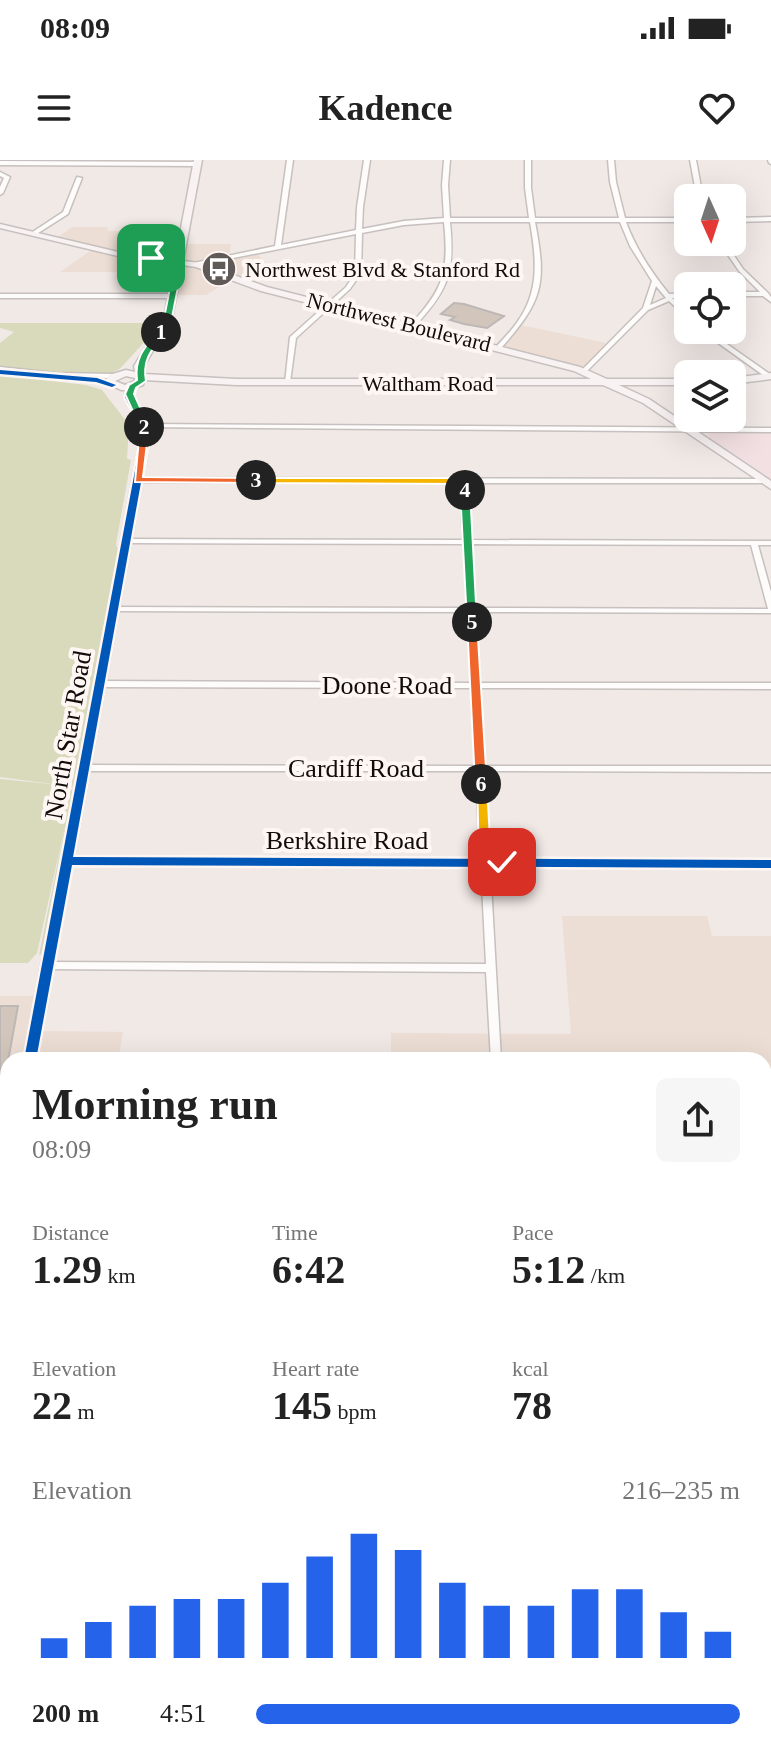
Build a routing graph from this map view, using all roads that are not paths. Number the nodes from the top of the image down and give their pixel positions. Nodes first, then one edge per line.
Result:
1 (290, 160) edge
2 (367, 160) edge
3 (447, 160) edge
4 (528, 160) edge
5 (611, 160) edge
6 (693, 160) edge
7 (198, 162) edge
8 (0, 163) edge
9 (0, 174) edge
10 (79, 178) dead end
11 (697, 184) edge
12 (0, 193) edge
13 (771, 219) edge
14 (447, 220) junction
15 (534, 220) junction
16 (622, 220) junction
17 (674, 220) edge
18 (746, 220) edge
19 (0, 226) edge
20 (360, 230) junction
21 (33, 234) junction
22 (278, 247) junction
23 (732, 256) edge
24 (179, 261) junction
25 (192, 264) junction
26 (655, 281) junction
27 (746, 294) edge
28 (767, 294) edge
29 (0, 296) edge
30 (172, 296) junction
31 (674, 297) edge
32 (668, 298) junction
33 (771, 300) edge
34 (674, 304) edge
35 (329, 306) junction
36 (646, 309) junction
37 (412, 326) junction
38 (164, 328) junction
39 (723, 344) edge
40 (499, 347) junction
41 (0, 371) edge
42 (584, 371) junction
43 (770, 377) edge
44 (116, 380) junction
45 (746, 380) edge
46 (138, 381) junction
47 (287, 382) junction
48 (610, 382) junction
49 (674, 382) edge
50 (674, 421) edge
51 (143, 422) junction
52 (674, 429) edge
53 (746, 430) edge
54 (771, 430) edge
55 (691, 432) edge
56 (138, 480) junction
57 (464, 481) junction
58 (768, 484) edge
59 (127, 541) junction
60 (468, 542) junction
61 (754, 543) junction
62 (771, 543) edge
63 (114, 609) junction
64 (771, 609) edge
65 (471, 610) junction
66 (100, 684) junction
67 (475, 685) junction
68 (771, 686) edge
69 (85, 768) junction
70 (481, 768) junction
71 (771, 769) edge
72 (68, 861) junction
73 (486, 862) junction
74 (771, 864) edge
75 (47, 968) junction
76 (491, 968) junction
77 (31, 1052) edge
78 (496, 1052) edge

1 - 22 street
2 - 20 street
3 - 14 street
4 - 15 street
5 - 16 street
6 - 11 street
7 - 8 street
7 - 24 street
9 - 12 street
10 - 21 street
13 - 18 street
14 - 15 street
14 - 20 street
14 - 37 street
15 - 16 street
15 - 40 street
16 - 17 street
16 - 26 street
19 - 21 street, Northwest Boulevard
20 - 22 street
20 - 35 street
21 - 24 street, Northwest Boulevard
22 - 25 street
23 - 28 street
24 - 25 street, Northwest Boulevard
24 - 30 street
25 - 35 street, Northwest Boulevard
26 - 32 street
26 - 36 street
27 - 28 street
28 - 33 street
29 - 30 street
30 - 38 street
31 - 32 street
32 - 34 street
32 - 36 street
35 - 37 street, Northwest Boulevard
35 - 47 street
36 - 42 street
37 - 40 street, Northwest Boulevard
38 - 44 street
38 - 46 street
39 - 43 street
40 - 42 street, Northwest Boulevard
41 - 44 street
42 - 48 street, Northwest Boulevard
43 - 45 street
44 - 46 street, Waltham Road
44 - 51 street
46 - 47 street, Waltham Road
46 - 51 street, North Star Road
47 - 48 street, Waltham Road
48 - 49 street, Waltham Road
48 - 50 street, Northwest Boulevard
51 - 52 street
51 - 56 street, North Star Road
53 - 54 street
55 - 58 street, Northwest Boulevard
56 - 57 street
56 - 59 street, North Star Road
57 - 58 street
57 - 60 street
59 - 60 street
59 - 63 street, North Star Road
60 - 61 street
60 - 65 street
61 - 62 street
61 - 64 street
63 - 65 street
63 - 66 street, North Star Road
64 - 65 street
65 - 67 street
66 - 67 street, Doone Road
66 - 69 street, North Star Road
67 - 68 street, Doone Road
67 - 70 street
69 - 70 street, Cardiff Road
69 - 72 street, North Star Road
70 - 71 street, Cardiff Road
70 - 73 street
72 - 73 street, Berkshire Road
72 - 75 street, North Star Road
73 - 74 street, Berkshire Road
73 - 76 street
75 - 76 street
75 - 77 street, North Star Road
76 - 78 street

